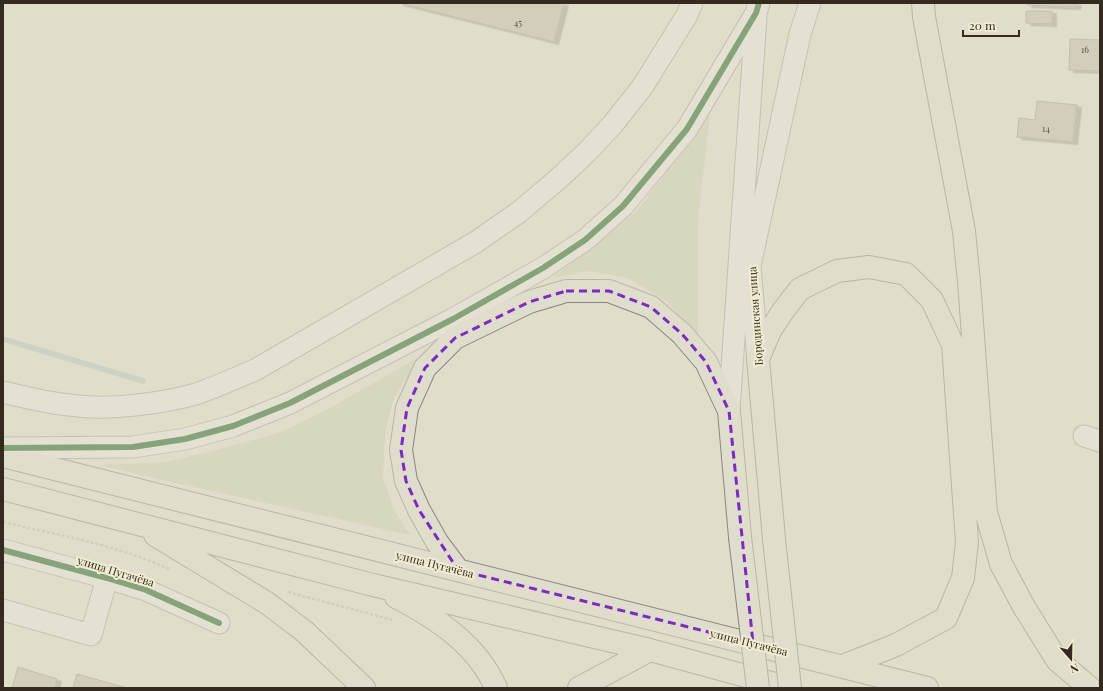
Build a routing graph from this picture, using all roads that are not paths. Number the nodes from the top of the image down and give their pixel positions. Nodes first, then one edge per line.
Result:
1 (692, 3) edge
2 (810, 3) edge
3 (923, 3) edge
4 (758, 8) edge
5 (758, 359) junction
6 (3, 392) edge
7 (729, 411) junction
8 (3, 448) edge
9 (3, 456) edge
10 (3, 489) edge
11 (135, 523) junction
12 (3, 550) edge
13 (458, 570) junction
14 (107, 578) junction
15 (373, 585) junction
16 (3, 610) edge
17 (219, 623) dead end
18 (650, 650) junction
19 (843, 666) junction
20 (364, 688) edge
21 (496, 688) edge
22 (579, 688) edge
23 (758, 688) edge
24 (790, 688) edge
25 (927, 688) edge
26 (1090, 688) edge

1 - 6 street
2 - 5 street, Бородинская улица
3 - 26 main road
4 - 7 street
4 - 8 street
5 - 19 main road
5 - 24 main road, Бородинская улица, bridge
7 - 13 main road
7 - 23 main road, bridge
9 - 13 main road, улица Пугачёва
10 - 11 main road
11 - 15 main road
11 - 20 main road
12 - 14 street, улица Пугачёва
13 - 19 main road, улица Пугачёва
14 - 16 street
14 - 17 street, улица Пугачёва
15 - 18 main road
15 - 21 main road
18 - 22 main road
18 - 24 main road
19 - 25 main road, улица Пугачёва

